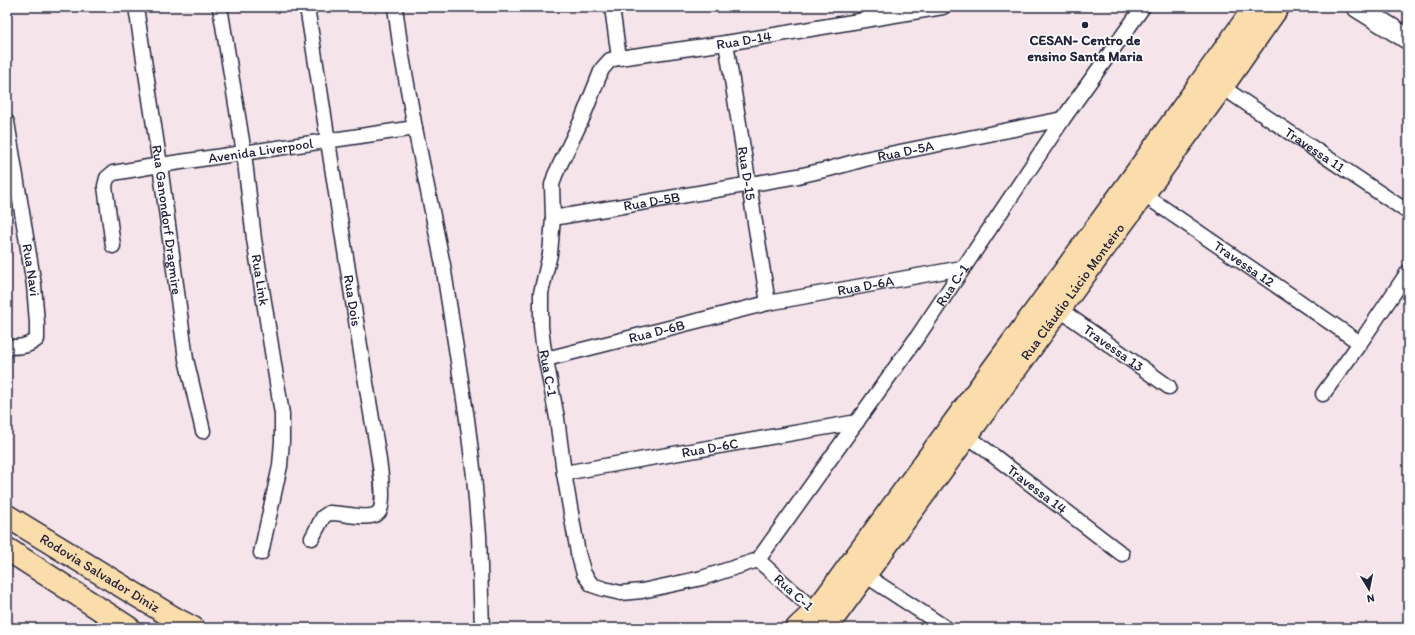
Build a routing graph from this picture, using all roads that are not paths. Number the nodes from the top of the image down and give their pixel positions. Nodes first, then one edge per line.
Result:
1 (136, 7) edge
2 (220, 7) edge
3 (307, 7) edge
4 (395, 7) edge
5 (612, 7) edge
6 (943, 7) edge
7 (1143, 7) edge
8 (1255, 7) edge
9 (1278, 7) edge
10 (1357, 7) edge
11 (917, 9) edge
12 (867, 13) edge
13 (1408, 39) edge
14 (726, 43) junction
15 (619, 58) junction
16 (1222, 87) junction
17 (1063, 119) junction
18 (7, 122) edge
19 (415, 128) junction
20 (328, 140) junction
21 (244, 153) junction
22 (160, 165) junction
23 (750, 185) junction
24 (1136, 189) junction
25 (1408, 212) edge
26 (553, 218) junction
27 (113, 246) dead end
28 (962, 268) junction
29 (1408, 272) edge
30 (768, 303) junction
31 (1059, 309) junction
32 (1360, 343) junction
33 (7, 347) edge
34 (546, 359) junction
35 (1169, 387) dead end
36 (1323, 394) dead end
37 (856, 422) junction
38 (960, 430) junction
39 (203, 431) dead end
40 (564, 473) junction
41 (7, 516) edge
42 (312, 538) dead end
43 (7, 549) edge
44 (261, 553) dead end
45 (1122, 554) dead end
46 (758, 560) junction
47 (858, 569) junction
48 (136, 595) junction
49 (824, 621) edge
50 (124, 624) edge
51 (193, 628) edge
52 (482, 628) edge
53 (797, 628) edge
54 (946, 628) edge

1 - 22 street, Rua Ganondorf Dragmire
2 - 21 street, Rua Link
3 - 20 street, Rua Dois
4 - 19 street
5 - 15 street
6 - 11 street, Rua D-14
7 - 17 street, Rua C-1
8 - 24 main road, Rua Cláudio Lúcio Monteiro
9 - 16 main road, Rua Cláudio Lúcio Monteiro
10 - 13 street
11 - 12 street, Rua D-14
12 - 14 street, Rua D-14
14 - 15 street, Rua D-14
14 - 23 street, Rua D-15
15 - 26 street, Rua C-1
16 - 24 main road, Rua Cláudio Lúcio Monteiro
16 - 25 street, Travessa 11
17 - 23 street, Rua D-5A
17 - 28 street, Rua C-1
18 - 33 street, Rua Navi
19 - 20 street, Avenida Liverpool
19 - 52 street
20 - 21 street, Avenida Liverpool
20 - 42 street, Rua Dois
21 - 22 street, Avenida Liverpool
21 - 44 street, Rua Link
22 - 27 street, Avenida Liverpool
22 - 39 street, Rua Ganondorf Dragmire
23 - 26 street, Rua D-5B
23 - 30 street, Rua D-15
24 - 31 main road, Rua Cláudio Lúcio Monteiro
24 - 32 street, Travessa 12
24 - 38 main road, Rua Cláudio Lúcio Monteiro
26 - 34 street, Rua C-1
28 - 30 street, Rua D-6A
28 - 37 street, Rua C-1
29 - 32 street
30 - 34 street, Rua D-6B
31 - 35 street, Travessa 13
31 - 38 main road, Rua Cláudio Lúcio Monteiro
32 - 36 street
34 - 40 street, Rua C-1
37 - 40 street, Rua D-6C
37 - 46 street, Rua C-1
38 - 45 street, Travessa 14
38 - 47 main road, Rua Cláudio Lúcio Monteiro
40 - 46 street, Rua C-1
41 - 48 main road, Rodovia Salvador Diniz
43 - 50 main road, Rodovia Salvador Diniz
46 - 49 street, Rua C-1
47 - 49 main road
47 - 54 street
48 - 50 main road
48 - 51 main road, Rodovia Salvador Diniz
49 - 53 main road

